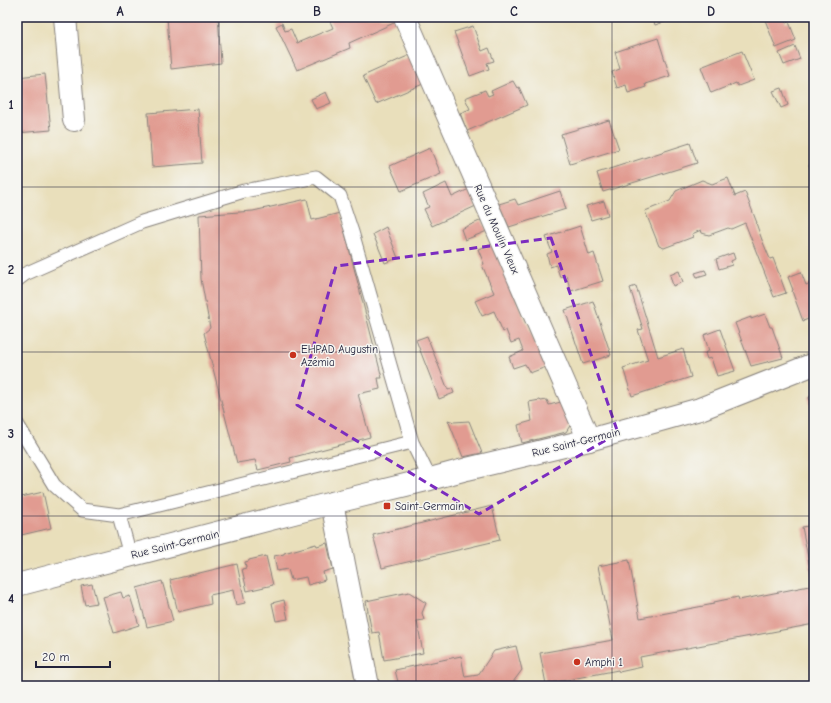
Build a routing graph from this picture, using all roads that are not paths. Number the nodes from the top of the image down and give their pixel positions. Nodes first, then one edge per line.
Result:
1 (65, 17) edge
2 (404, 17) edge
3 (74, 120) dead end
4 (17, 280) edge
5 (814, 364) edge
6 (17, 424) edge
7 (589, 440) junction
8 (412, 442) junction
9 (430, 479) junction
10 (332, 503) junction
11 (119, 515) junction
12 (130, 555) junction
13 (17, 585) edge
14 (368, 686) edge

1 - 3 street
2 - 7 street, Rue du Moulin Vieux
4 - 8 lane
5 - 7 street, Rue Saint-Germain
6 - 11 lane
7 - 9 street, Rue Saint-Germain
8 - 9 lane
8 - 11 lane
9 - 10 street, Rue Saint-Germain
10 - 12 street, Rue Saint-Germain
10 - 14 street
11 - 12 lane
12 - 13 street, Rue Saint-Germain

